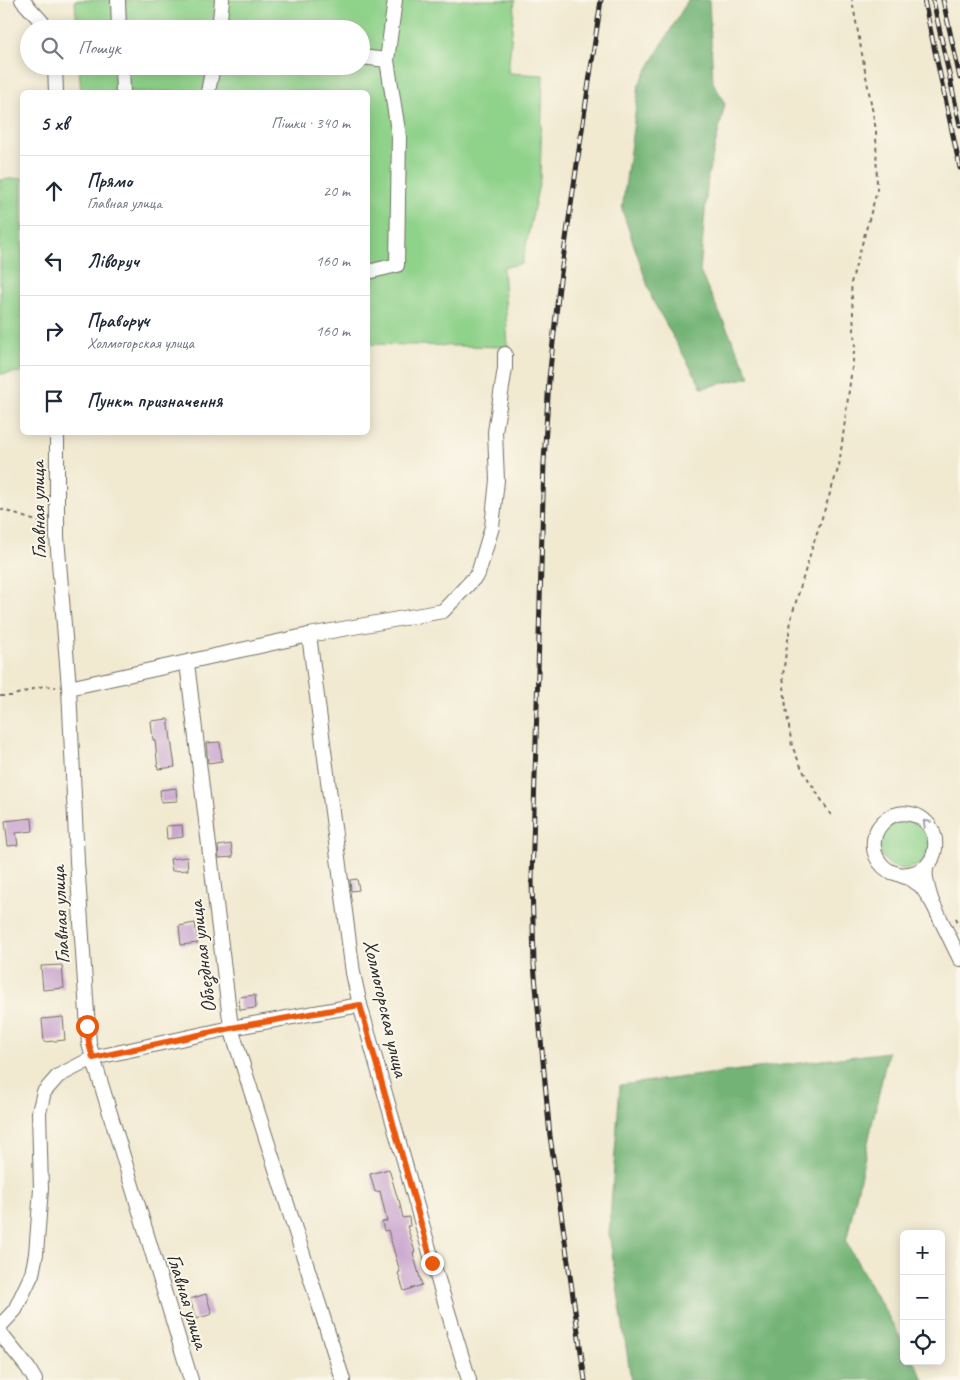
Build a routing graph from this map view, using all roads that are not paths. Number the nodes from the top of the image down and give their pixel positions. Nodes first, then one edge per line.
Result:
1 (22, 0) edge
2 (118, 0) edge
3 (222, 0) edge
4 (395, 0) edge
5 (40, 20) edge
6 (119, 20) edge
7 (220, 20) edge
8 (370, 58) edge
9 (386, 60) junction
10 (55, 75) edge
11 (122, 75) edge
12 (211, 75) edge
13 (56, 90) edge
14 (123, 90) edge
15 (208, 90) edge
16 (370, 272) edge
17 (505, 354) dead end
18 (57, 435) edge
19 (309, 635) junction
20 (187, 663) junction
21 (69, 688) junction
22 (926, 866) junction
23 (900, 875) junction
24 (932, 902) junction
25 (960, 959) edge
26 (360, 1005) junction
27 (231, 1028) junction
28 (93, 1058) junction
29 (0, 1326) edge
30 (0, 1333) edge
31 (35, 1380) edge
32 (191, 1380) edge
33 (343, 1380) edge
34 (469, 1380) edge

1 - 5 street
2 - 6 street
3 - 7 street
4 - 9 street
8 - 9 street
9 - 16 street
10 - 13 street
11 - 14 street
12 - 15 street
17 - 19 street
18 - 21 street, Главная улица
19 - 20 street
19 - 26 street, Холмогорская улица
20 - 21 street
20 - 27 street, Объездная улица
21 - 28 street, Главная улица
22 - 23 street
22 -> 23 street
22 - 24 street
23 - 24 street
24 - 25 street
26 - 27 street
26 - 34 street, Холмогорская улица
27 - 28 street
27 - 33 street, Объездная улица
28 - 29 street
28 - 32 street, Главная улица
30 - 31 street

